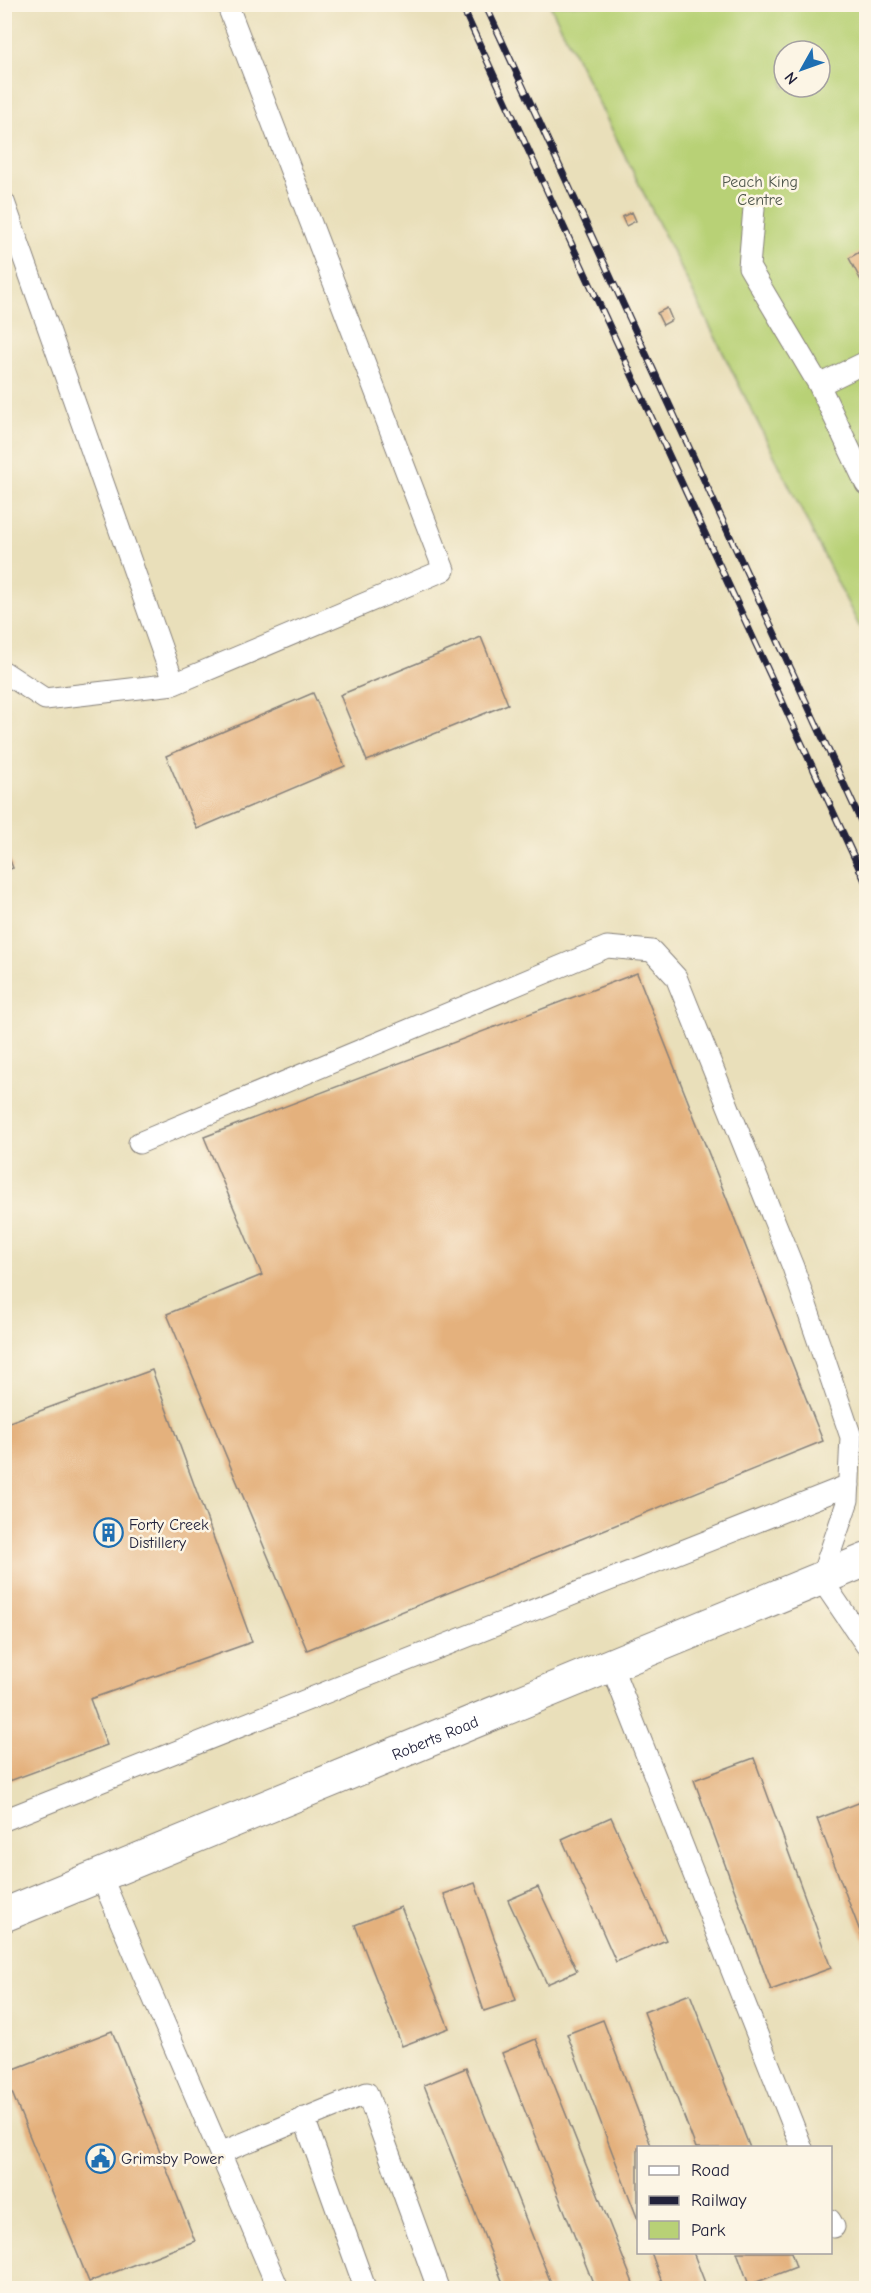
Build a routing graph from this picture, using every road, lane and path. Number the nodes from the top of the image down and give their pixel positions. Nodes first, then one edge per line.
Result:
1 (227, 4) edge
2 (4, 202) edge
3 (754, 208) dead end
4 (867, 362) edge
5 (819, 385) junction
6 (867, 484) edge
7 (4, 672) edge
8 (174, 684) junction
9 (139, 1143) dead end
10 (849, 1485) junction
11 (867, 1560) edge
12 (821, 1579) junction
13 (867, 1645) edge
14 (611, 1665) junction
15 (4, 1820) edge
16 (101, 1876) junction
17 (4, 1915) edge
18 (304, 2118) junction
19 (801, 2146) edge
20 (220, 2153) junction
21 (278, 2289) edge
22 (365, 2289) edge
23 (438, 2289) edge

1 - 8 lane
2 - 8 lane
3 - 5 lane
4 - 5 lane
5 - 6 lane
7 - 8 lane
9 - 10 lane
10 - 12 lane
10 - 15 lane
11 - 12 street, Roberts Road
12 - 13 lane
12 - 14 street, Roberts Road
14 - 16 street, Roberts Road
14 - 19 lane
16 - 17 street, Roberts Road
16 - 20 lane
18 - 20 lane
18 - 22 lane
18 - 23 lane
20 - 21 lane

